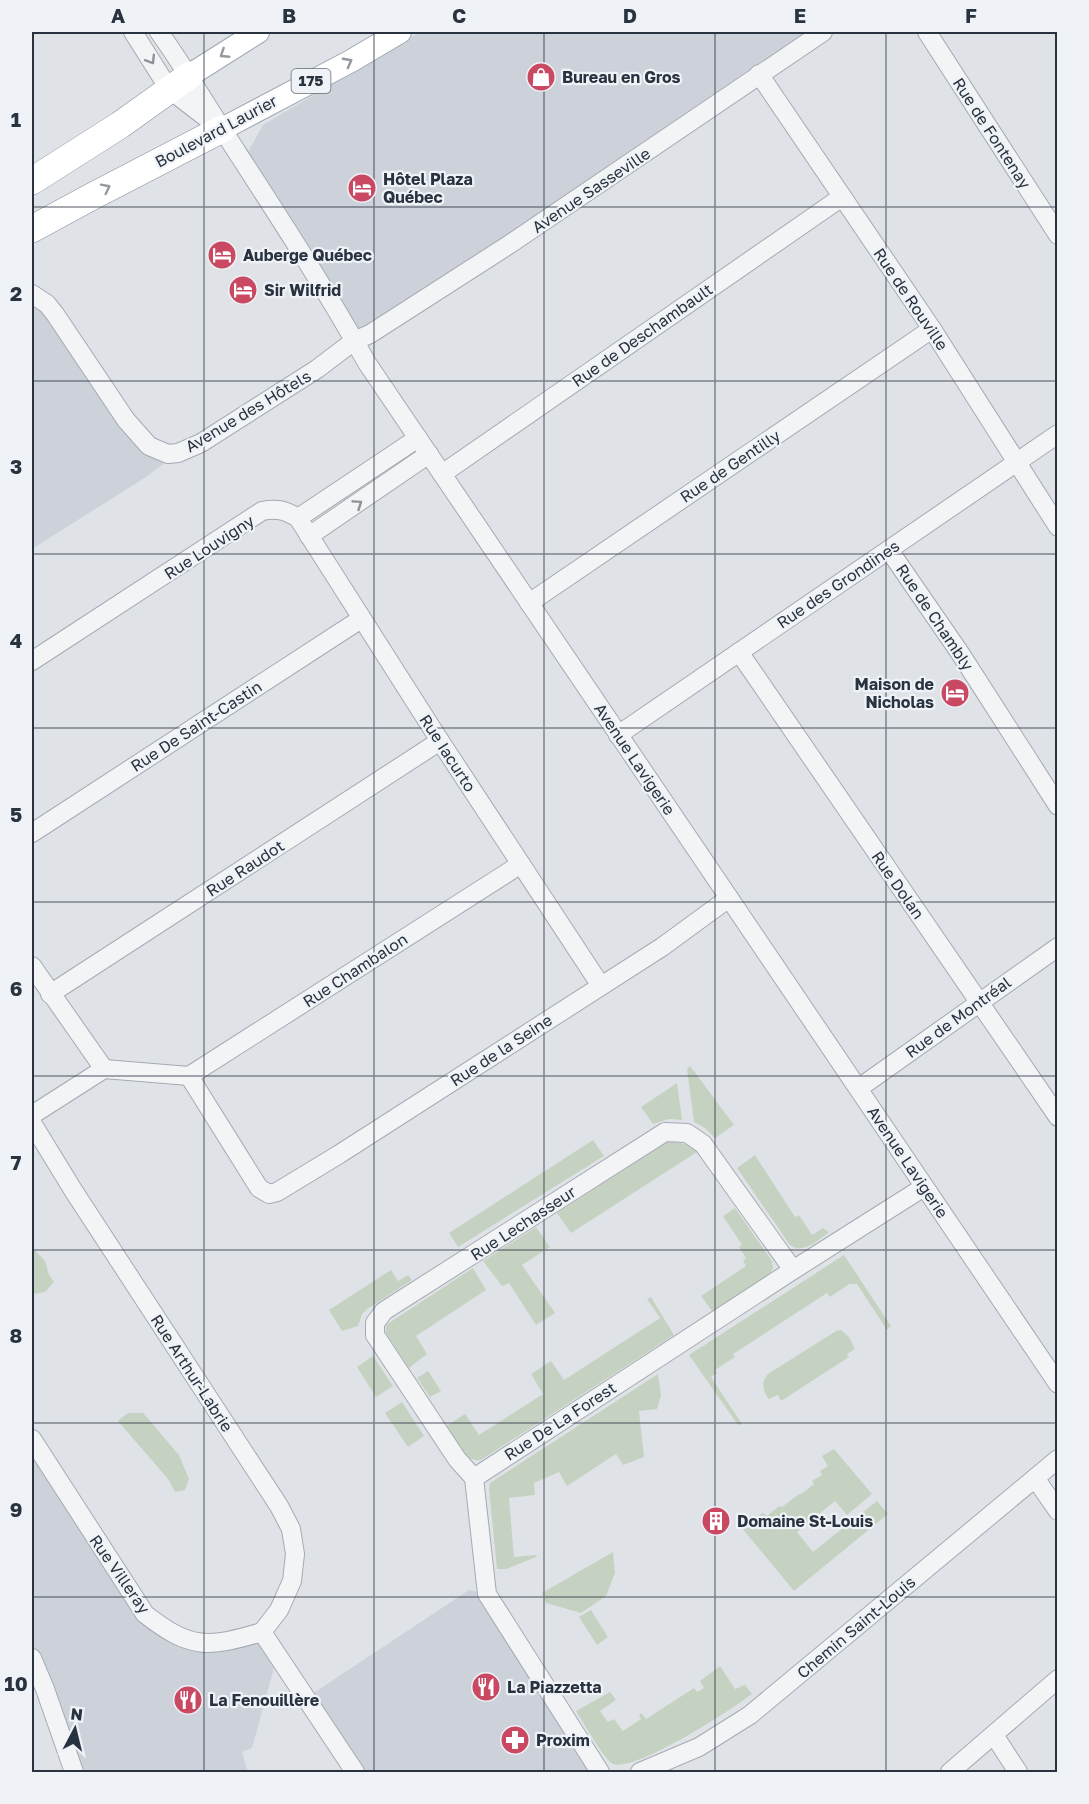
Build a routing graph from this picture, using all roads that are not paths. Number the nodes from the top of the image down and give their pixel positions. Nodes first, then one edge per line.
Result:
1 (133, 32) edge
2 (159, 32) edge
3 (258, 32) edge
4 (400, 32) edge
5 (823, 32) edge
6 (927, 32) edge
7 (759, 74) junction
8 (179, 82) junction
9 (222, 129) junction
10 (32, 180) edge
11 (842, 197) junction
12 (32, 229) edge
13 (1058, 235) edge
14 (32, 294) edge
15 (932, 329) junction
16 (354, 341) junction
17 (1058, 434) edge
18 (418, 438) junction
19 (429, 454) junction
20 (1016, 461) junction
21 (442, 474) junction
22 (298, 518) junction
23 (1058, 527) edge
24 (309, 536) junction
25 (889, 550) junction
26 (529, 603) junction
27 (361, 619) junction
28 (739, 652) junction
29 (32, 661) edge
30 (618, 735) junction
31 (440, 741) junction
32 (1058, 806) edge
33 (32, 833) edge
34 (521, 864) junction
35 (729, 898) junction
36 (1058, 947) edge
37 (32, 966) edge
38 (601, 986) junction
39 (50, 994) junction
40 (980, 1002) junction
41 (104, 1070) junction
42 (189, 1076) junction
43 (859, 1088) junction
44 (32, 1115) edge
45 (1058, 1117) edge
46 (32, 1123) edge
47 (924, 1187) junction
48 (793, 1270) junction
49 (1058, 1384) edge
50 (32, 1439) edge
51 (1058, 1459) edge
52 (474, 1478) junction
53 (1035, 1478) junction
54 (1058, 1511) edge
55 (262, 1632) junction
56 (32, 1658) edge
57 (1058, 1679) edge
58 (994, 1735) junction
59 (74, 1773) edge
60 (355, 1773) edge
61 (600, 1773) edge
62 (640, 1773) edge
63 (950, 1773) edge
64 (1018, 1773) edge

1 -> 8 street, Avenue Lavigerie
2 - 8 street, Avenue Lavigerie
3 -> 8 main road
9 -> 4 main road, Boulevard Laurier / 175
5 - 7 street, Avenue Sasseville
6 - 13 street, Rue de Fontenay
7 - 11 street, Rue de Rouville
7 - 16 street, Avenue Sasseville
8 - 9 street, Avenue Lavigerie
8 - 9 street, Avenue Lavigerie
8 - 10 highway
12 -> 9 highway, Boulevard Laurier / 175
9 - 16 street, Avenue Lavigerie
11 - 15 street, Rue de Rouville
11 - 21 street, Rue de Deschambault
14 - 16 street, Avenue des Hôtels
15 - 20 street, Rue de Rouville
15 - 26 street, Rue de Gentilly
16 - 18 street, Avenue Lavigerie
17 - 20 street, Rue des Grondines
18 - 19 street, Avenue Lavigerie
18 - 22 street
19 - 21 street, Avenue Lavigerie
24 -> 19 street
20 - 23 street, Rue de Rouville
20 - 25 street, Rue des Grondines
21 - 26 street, Avenue Lavigerie
22 - 24 street, Rue Iacurto
22 - 29 street, Rue Louvigny
24 - 27 street, Rue Iacurto
25 - 28 street, Rue des Grondines
25 - 32 street, Rue de Chambly
26 - 30 street, Avenue Lavigerie
27 - 31 street, Rue Iacurto
27 - 33 street, Rue De Saint-Castin
28 - 30 street, Rue des Grondines
28 - 40 street, Rue Dolan
30 - 35 street, Avenue Lavigerie
31 - 34 street, Rue Iacurto
31 - 39 street, Rue Raudot
34 - 38 street, Rue Iacurto
34 - 42 street, Rue Chambalon
35 - 38 street, Rue de la Seine
35 - 43 street, Avenue Lavigerie
36 - 40 street, Rue de Montréal
37 - 39 street
38 - 42 street, Rue de la Seine
39 - 41 street
40 - 43 street, Rue de Montréal
40 - 45 street, Rue Dolan
41 - 42 street
41 - 44 street
43 - 47 street, Avenue Lavigerie
46 - 55 street, Rue Arthur-Labrie
47 - 48 street, Rue De La Forest
47 - 49 street, Avenue Lavigerie
48 - 52 street, Rue De La Forest
48 - 52 street, Rue Lechasseur
50 - 55 street, Rue Villeray
51 - 53 street, Chemin Saint-Louis
52 - 61 street
53 - 54 street
53 - 62 street, Chemin Saint-Louis
55 - 60 street
56 - 59 street
57 - 58 street
58 - 63 street
58 - 64 street

